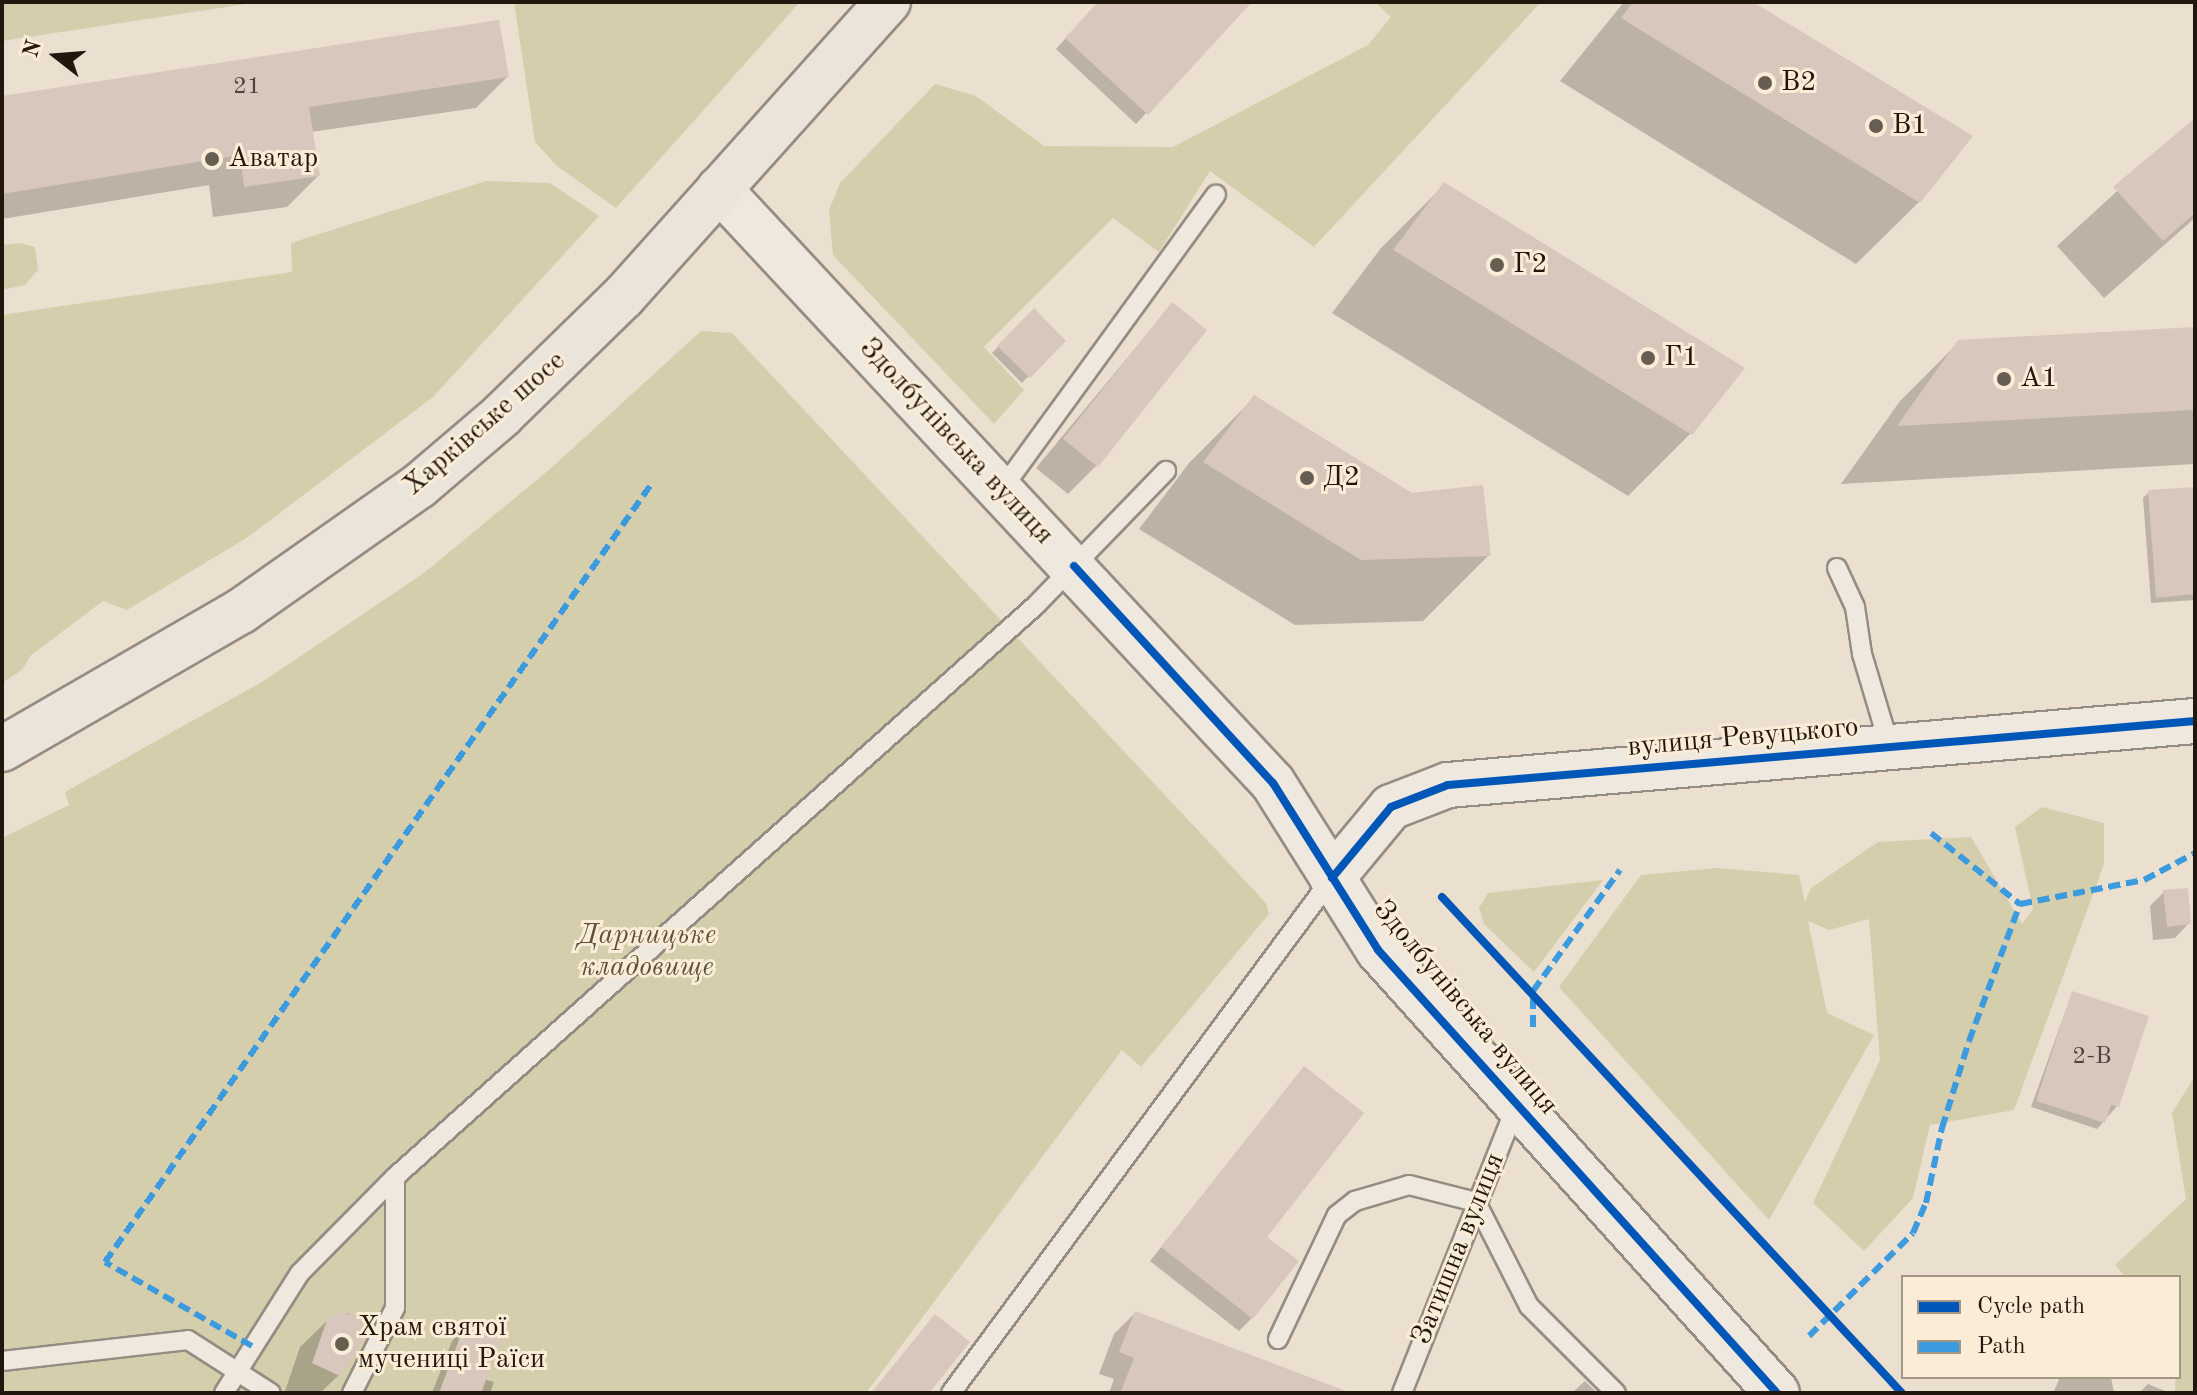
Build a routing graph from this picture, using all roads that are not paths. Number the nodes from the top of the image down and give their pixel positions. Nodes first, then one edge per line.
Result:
1 (888, 2) edge
2 (719, 189) junction
3 (1216, 194) dead end
4 (1166, 471) dead end
5 (1002, 489) junction
6 (1074, 566) junction
7 (1837, 568) dead end
8 (2195, 721) edge
9 (1890, 748) junction
10 (2, 749) edge
11 (1332, 878) junction
12 (1516, 1105) junction
13 (395, 1177) junction
14 (1476, 1202) junction
15 (1278, 1339) dead end
16 (2, 1361) edge
17 (235, 1373) junction
18 (224, 1393) edge
19 (271, 1393) edge
20 (352, 1393) edge
21 (951, 1393) edge
22 (1402, 1393) edge
23 (1616, 1393) edge
24 (1777, 1393) edge

1 - 2 main road, Харківське шосе
2 - 5 street, Здолбунівська вулиця
2 - 10 main road, Харківське шосе
3 - 5 lane
4 - 6 lane
5 - 6 street, Здолбунівська вулиця
6 - 11 street, Здолбунівська вулиця
6 - 13 lane
7 - 9 lane
8 - 9 street, вулиця Ревуцького
9 - 11 street, вулиця Ревуцького
11 - 12 street, Здолбунівська вулиця
11 - 21 lane
12 - 14 lane, Затишна вулиця
12 - 24 street, Здолбунівська вулиця
13 - 17 lane
13 - 20 lane
14 - 15 lane
14 - 22 lane, Затишна вулиця
14 - 23 lane
16 - 17 lane
17 - 18 lane
17 - 19 lane

